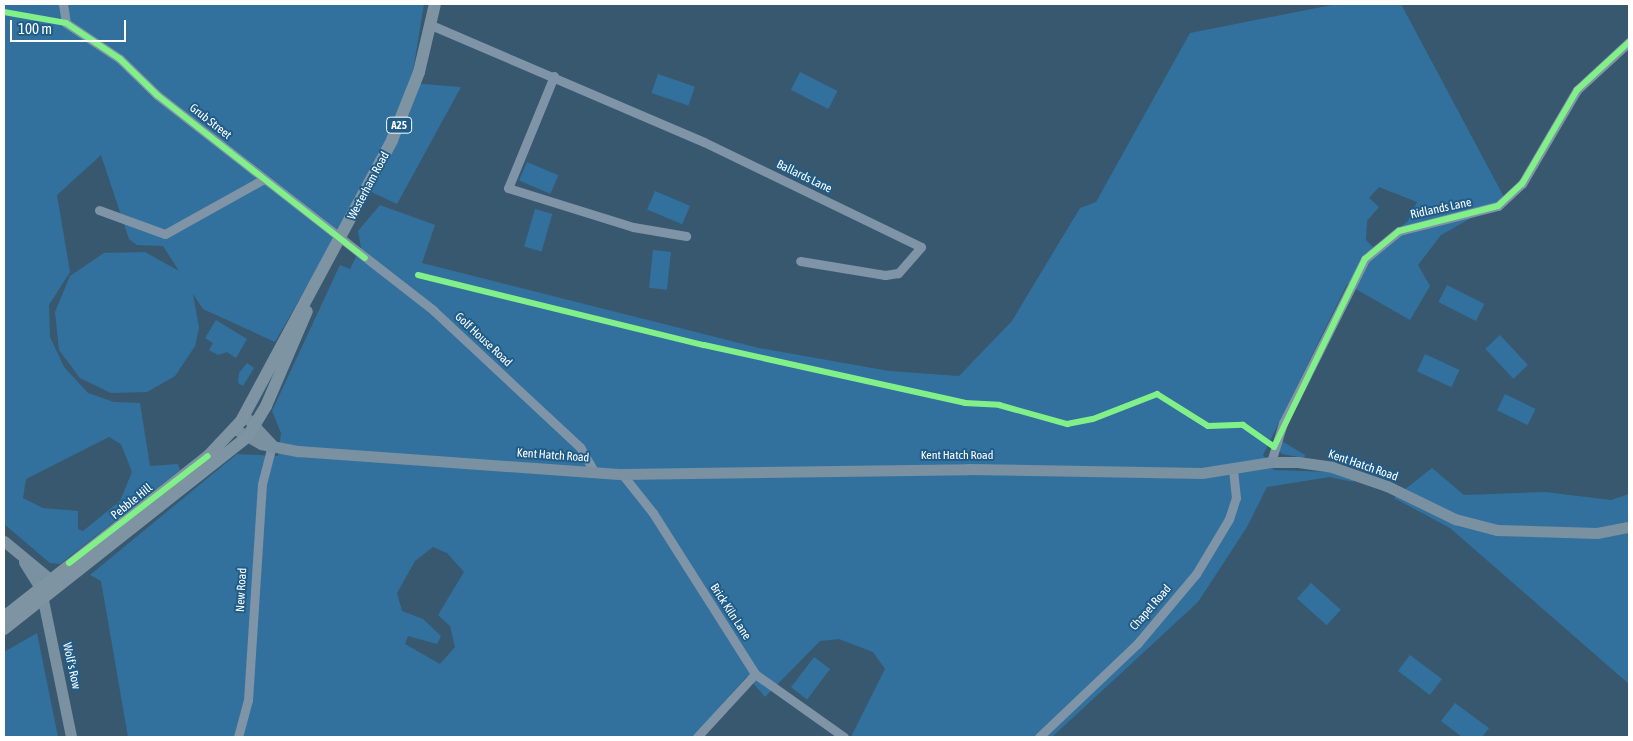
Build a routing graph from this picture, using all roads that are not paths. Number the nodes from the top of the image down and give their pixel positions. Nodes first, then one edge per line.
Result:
1 (63, 4) edge
2 (435, 4) edge
3 (431, 24) junction
4 (1629, 42) edge
5 (554, 76) junction
6 (264, 179) junction
7 (99, 210) dead end
8 (686, 236) dead end
9 (342, 238) junction
10 (334, 252) junction
11 (800, 261) dead end
12 (239, 423) junction
13 (256, 425) junction
14 (248, 436) junction
15 (272, 445) junction
16 (1271, 462) junction
17 (1233, 468) junction
18 (595, 473) junction
19 (622, 474) junction
20 (1629, 527) edge
21 (8, 544) edge
22 (46, 590) junction
23 (4, 617) edge
24 (4, 629) edge
25 (755, 674) junction
26 (71, 737) edge
27 (238, 737) edge
28 (697, 737) edge
29 (844, 737) edge
30 (1039, 737) edge

1 - 6 street, Grub Street
2 - 3 main road, Westerham Road / A25
3 - 5 street, Ballards Lane
3 - 9 main road, Westerham Road / A25
4 - 16 street, Ridlands Lane
5 - 8 street
5 - 11 street, Ballards Lane
6 - 7 street
6 - 9 street, Grub Street
9 - 10 main road, Westerham Road / A25
9 - 18 street, Golf House Road
10 - 12 main road, Westerham Road
10 - 13 main road, Westerham Road / A25
12 - 13 main road
12 - 14 main road, Kent Hatch Road
12 - 22 main road, Pebble Hill
13 - 14 main road, Westerham Road / A25
13 - 15 main road
14 - 15 main road, Kent Hatch Road
14 - 22 main road, Pebble Hill / A25
15 - 18 main road, Kent Hatch Road
15 - 27 street, New Road
16 - 17 main road, Kent Hatch Road
16 - 20 main road, Kent Hatch Road
17 - 19 main road, Kent Hatch Road
17 - 30 street, Chapel Road
18 - 19 main road, Kent Hatch Road
19 - 25 street, Brick Kiln Lane
21 - 22 main road
22 - 23 main road
22 - 24 main road, A25
22 - 26 main road, Wolf's Row
25 - 28 street
25 - 29 street, Brick Kiln Lane

